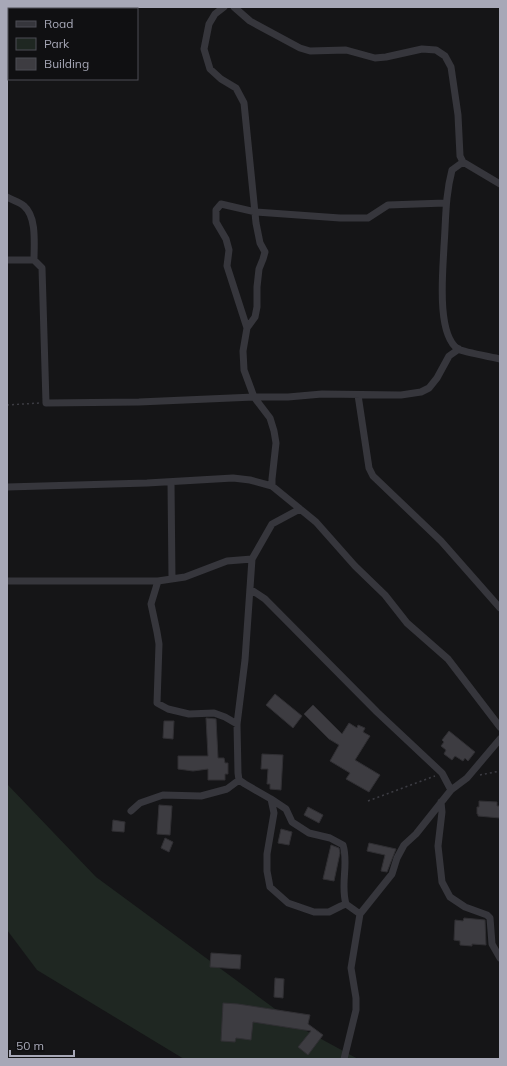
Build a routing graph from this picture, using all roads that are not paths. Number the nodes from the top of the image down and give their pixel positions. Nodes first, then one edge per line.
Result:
1 (224, 7) edge
2 (234, 7) edge
3 (463, 162) junction
4 (500, 184) edge
5 (7, 197) edge
6 (445, 203) junction
7 (256, 212) junction
8 (7, 260) edge
9 (34, 260) junction
10 (247, 328) junction
11 (459, 349) junction
12 (500, 359) edge
13 (358, 395) junction
14 (254, 397) junction
15 (171, 482) junction
16 (272, 486) junction
17 (7, 487) edge
18 (300, 509) junction
19 (252, 559) junction
20 (172, 579) junction
21 (7, 581) edge
22 (158, 581) junction
23 (250, 588) junction
24 (500, 608) edge
25 (237, 724) junction
26 (500, 727) edge
27 (500, 739) edge
28 (240, 780) junction
29 (451, 790) junction
30 (271, 799) junction
31 (441, 802) junction
32 (131, 811) dead end
33 (346, 904) junction
34 (360, 914) junction
35 (500, 958) edge
36 (344, 1059) edge

1 - 7 street
2 - 3 street
3 - 4 street
3 - 6 street
5 - 9 street
6 - 7 street
6 - 11 street
7 - 10 street
7 - 10 street
8 - 9 street
9 - 14 street
10 - 14 street
11 - 12 street
11 - 13 street
13 - 14 street
13 - 24 street
14 - 16 street
15 - 16 street
15 - 17 street
15 - 20 street
16 - 18 street
18 - 19 street
18 - 26 street
19 - 20 street
19 - 23 street
20 - 22 street
21 - 22 street
22 - 25 street
23 - 25 street
23 - 29 street
25 - 28 street
27 - 29 street
28 - 30 street
28 - 32 street
29 - 31 street
30 - 33 street
30 - 33 street
31 - 34 street
31 - 35 street
33 - 34 street
34 - 36 street

